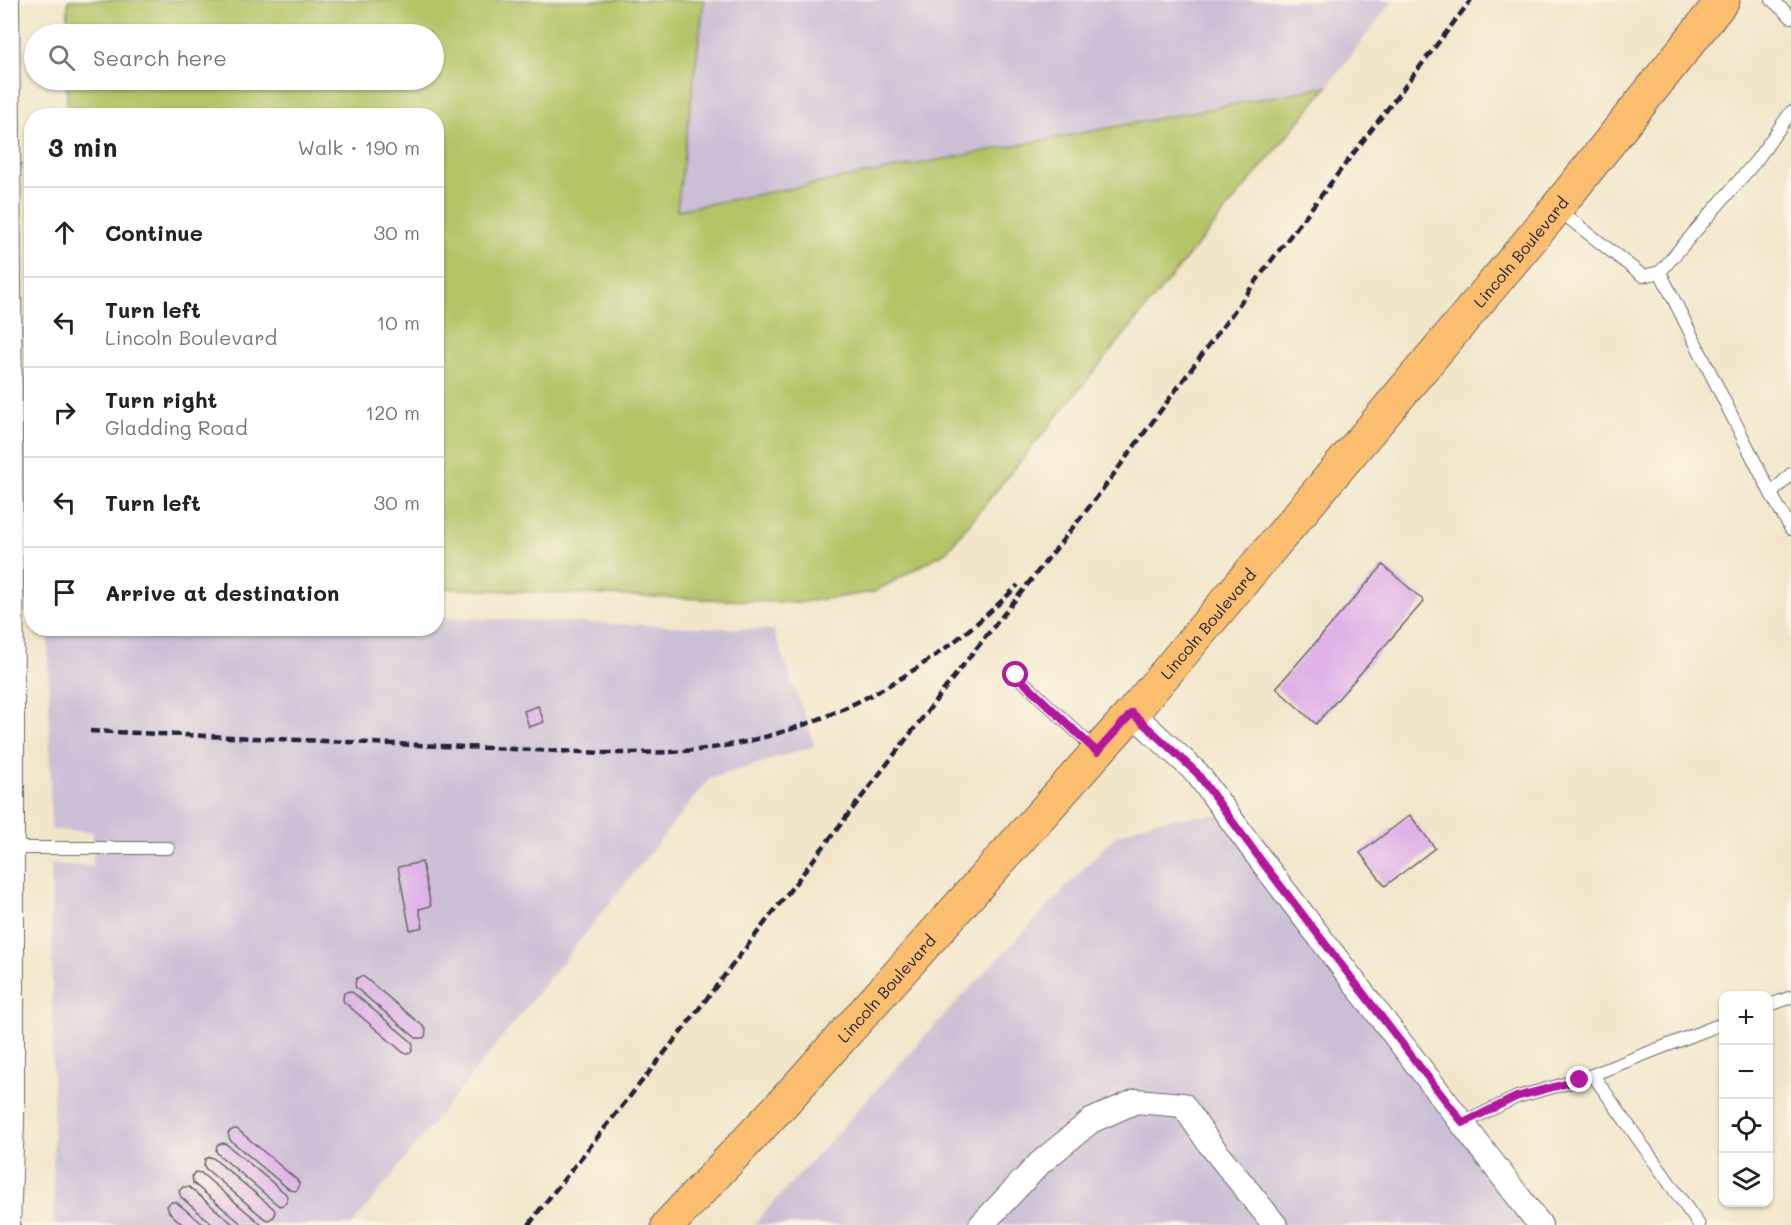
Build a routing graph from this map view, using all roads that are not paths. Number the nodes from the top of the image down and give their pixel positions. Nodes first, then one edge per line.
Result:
1 (4, 0) edge
2 (1722, 0) edge
3 (1772, 0) edge
4 (1791, 16) edge
5 (1791, 112) edge
6 (1556, 209) junction
7 (1660, 272) junction
8 (1791, 474) edge
9 (1771, 494) junction
10 (1791, 529) edge
11 (1016, 675) dead end
12 (1132, 713) junction
13 (1097, 752) junction
14 (4, 756) edge
15 (8, 848) junction
16 (168, 848) dead end
17 (1791, 997) edge
18 (4, 1002) edge
19 (1773, 1004) edge
20 (1719, 1025) edge
21 (1593, 1075) junction
22 (1463, 1123) junction
23 (5, 1225) edge
24 (668, 1225) edge
25 (981, 1225) edge
26 (1275, 1225) edge
27 (1540, 1225) edge
28 (1699, 1225) edge

1 - 14 street
2 - 6 main road, Lincoln Boulevard
3 - 4 lane
5 - 7 lane
6 - 7 lane
6 - 12 main road, Lincoln Boulevard
7 - 9 lane
8 - 9 lane
9 - 10 lane
11 - 13 lane
12 - 13 main road, Lincoln Boulevard
12 - 22 street
13 - 24 main road, Lincoln Boulevard
14 - 15 street
15 - 16 lane
15 - 18 street
17 - 19 lane
18 - 23 street
20 - 21 lane
21 - 22 lane
21 - 28 lane
22 - 27 street
25 - 26 street

